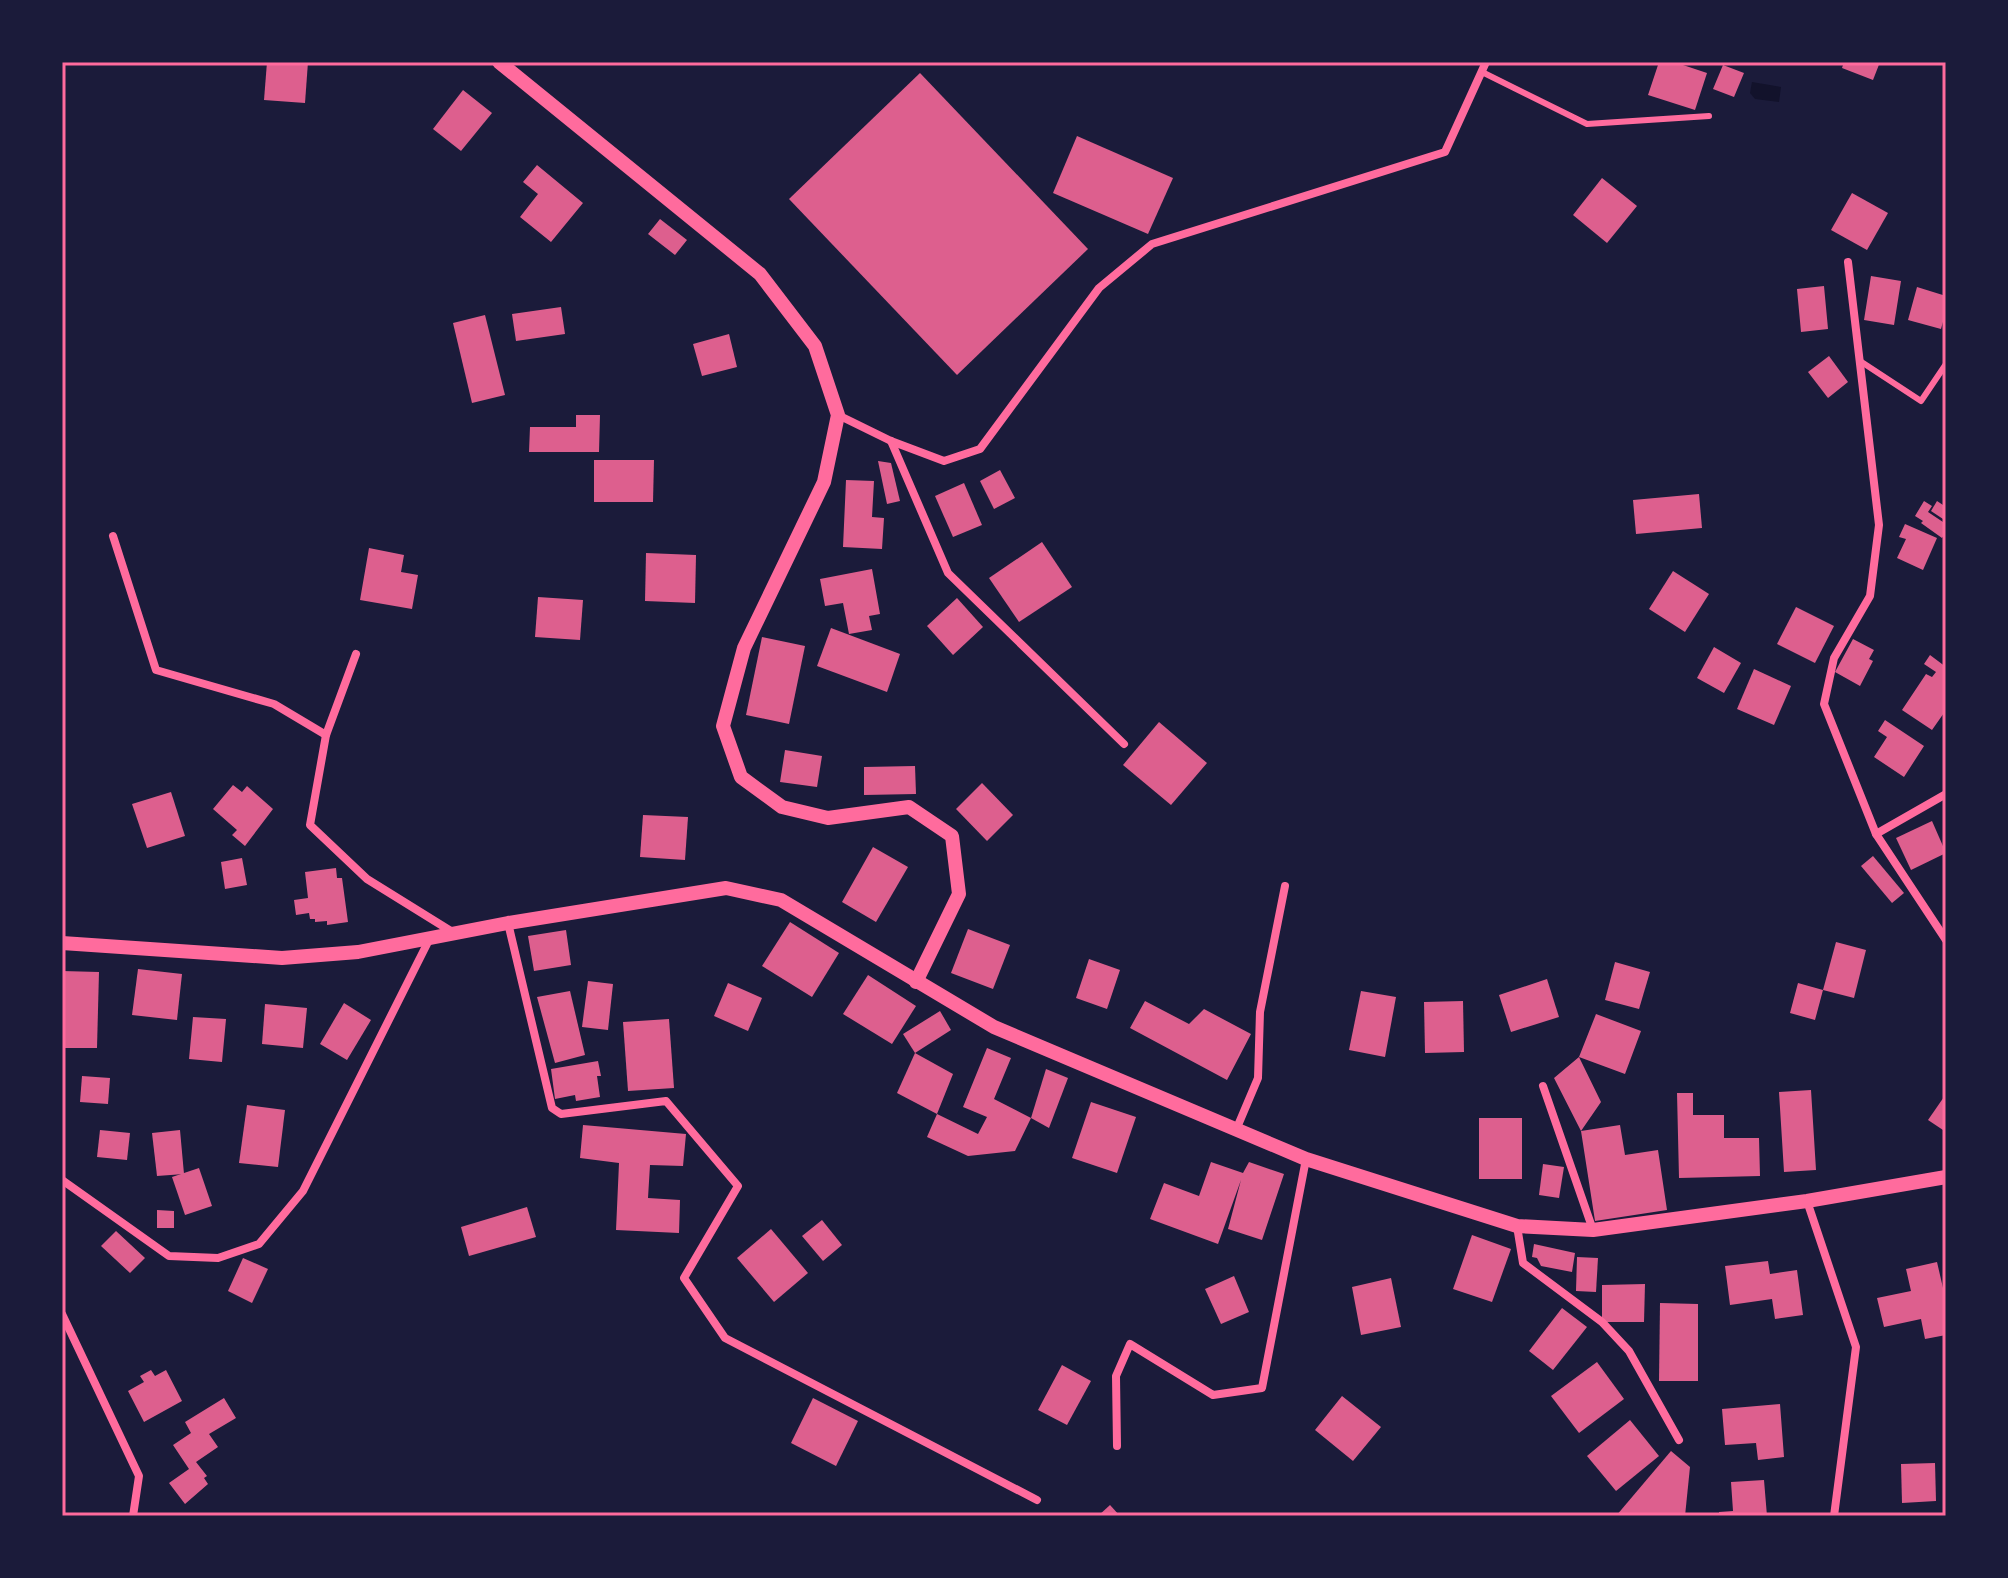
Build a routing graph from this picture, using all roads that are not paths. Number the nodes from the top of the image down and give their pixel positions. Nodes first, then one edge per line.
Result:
1 (499, 62) edge
2 (1486, 62) edge
3 (1482, 72) junction
4 (1709, 116) dead end
5 (1848, 262) dead end
6 (1860, 361) junction
7 (1946, 364) edge
8 (838, 415) junction
9 (891, 441) junction
10 (113, 536) dead end
11 (356, 654) dead end
12 (326, 735) junction
13 (1124, 744) dead end
14 (1946, 794) edge
15 (1876, 834) junction
16 (1285, 886) dead end
17 (508, 923) junction
18 (454, 933) junction
19 (430, 938) junction
20 (1946, 940) edge
21 (62, 943) edge
22 (916, 982) junction
23 (1543, 1086) dead end
24 (1236, 1130) junction
25 (1306, 1159) junction
26 (1946, 1177) edge
27 (64, 1181) edge
28 (62, 1193) edge
29 (1807, 1201) junction
30 (1517, 1226) junction
31 (1593, 1230) junction
32 (62, 1314) edge
33 (1679, 1440) dead end
34 (1117, 1446) dead end
35 (1037, 1500) dead end
36 (133, 1516) edge
37 (1834, 1516) edge

1 - 8 street
2 - 3 street
3 - 4 lane
3 - 9 street
5 - 6 street
6 - 7 lane
6 - 15 street
8 - 9 street
8 - 22 street
9 - 13 street
10 - 12 street
11 - 12 street
12 - 18 street
14 - 15 street
15 - 20 street
16 - 24 street
17 - 18 street
17 - 22 street
17 - 35 street
18 - 19 street
19 - 21 street
19 - 27 street
22 - 24 street
23 - 31 street
24 - 25 street
25 - 30 street
25 - 34 street
26 - 29 street
27 - 28 street
29 - 31 street
29 - 37 street
30 - 31 street
30 - 33 street
32 - 36 street

